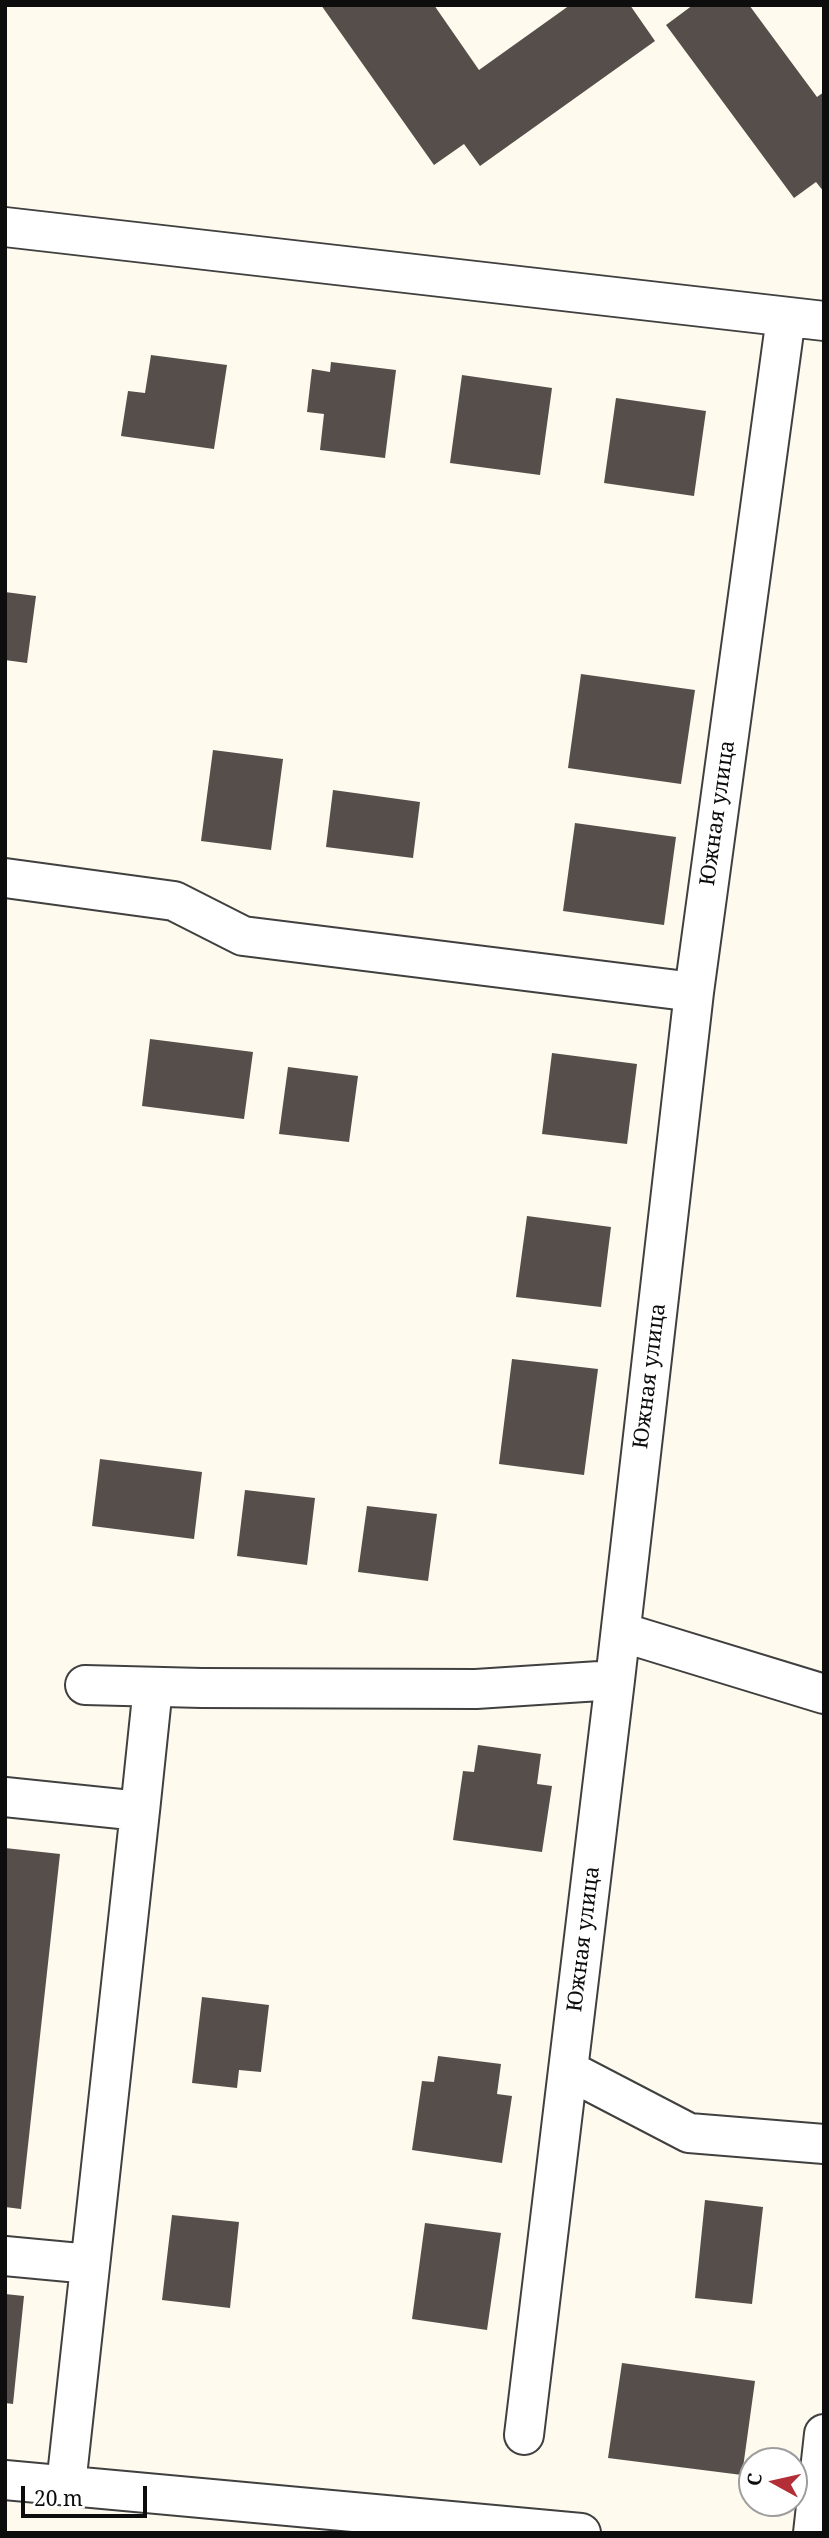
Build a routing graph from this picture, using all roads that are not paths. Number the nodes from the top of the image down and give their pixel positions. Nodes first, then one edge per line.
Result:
1 (5, 227) edge
2 (786, 317) junction
3 (824, 321) edge
4 (5, 878) edge
5 (694, 992) junction
6 (621, 1632) junction
7 (615, 1680) junction
8 (85, 1685) dead end
9 (153, 1687) junction
10 (824, 1694) edge
11 (5, 1797) edge
12 (140, 1811) junction
13 (568, 2070) junction
14 (824, 2144) edge
15 (5, 2256) edge
16 (90, 2264) junction
17 (824, 2434) edge
18 (524, 2435) dead end
19 (5, 2480) edge
20 (66, 2485) junction
21 (324, 2521) edge
22 (581, 2533) edge
23 (813, 2533) edge

1 - 2 street
2 - 3 street
2 - 5 street, Южная улица
4 - 5 street
5 - 6 street, Южная улица
6 - 7 street, Южная улица
6 - 10 street
7 - 9 street
7 - 13 street, Южная улица
8 - 9 street
9 - 12 street
11 - 12 street
12 - 16 street
13 - 14 street
13 - 18 street, Южная улица
15 - 16 street
16 - 20 street
17 - 23 street
19 - 20 street
20 - 21 street
21 - 22 street

